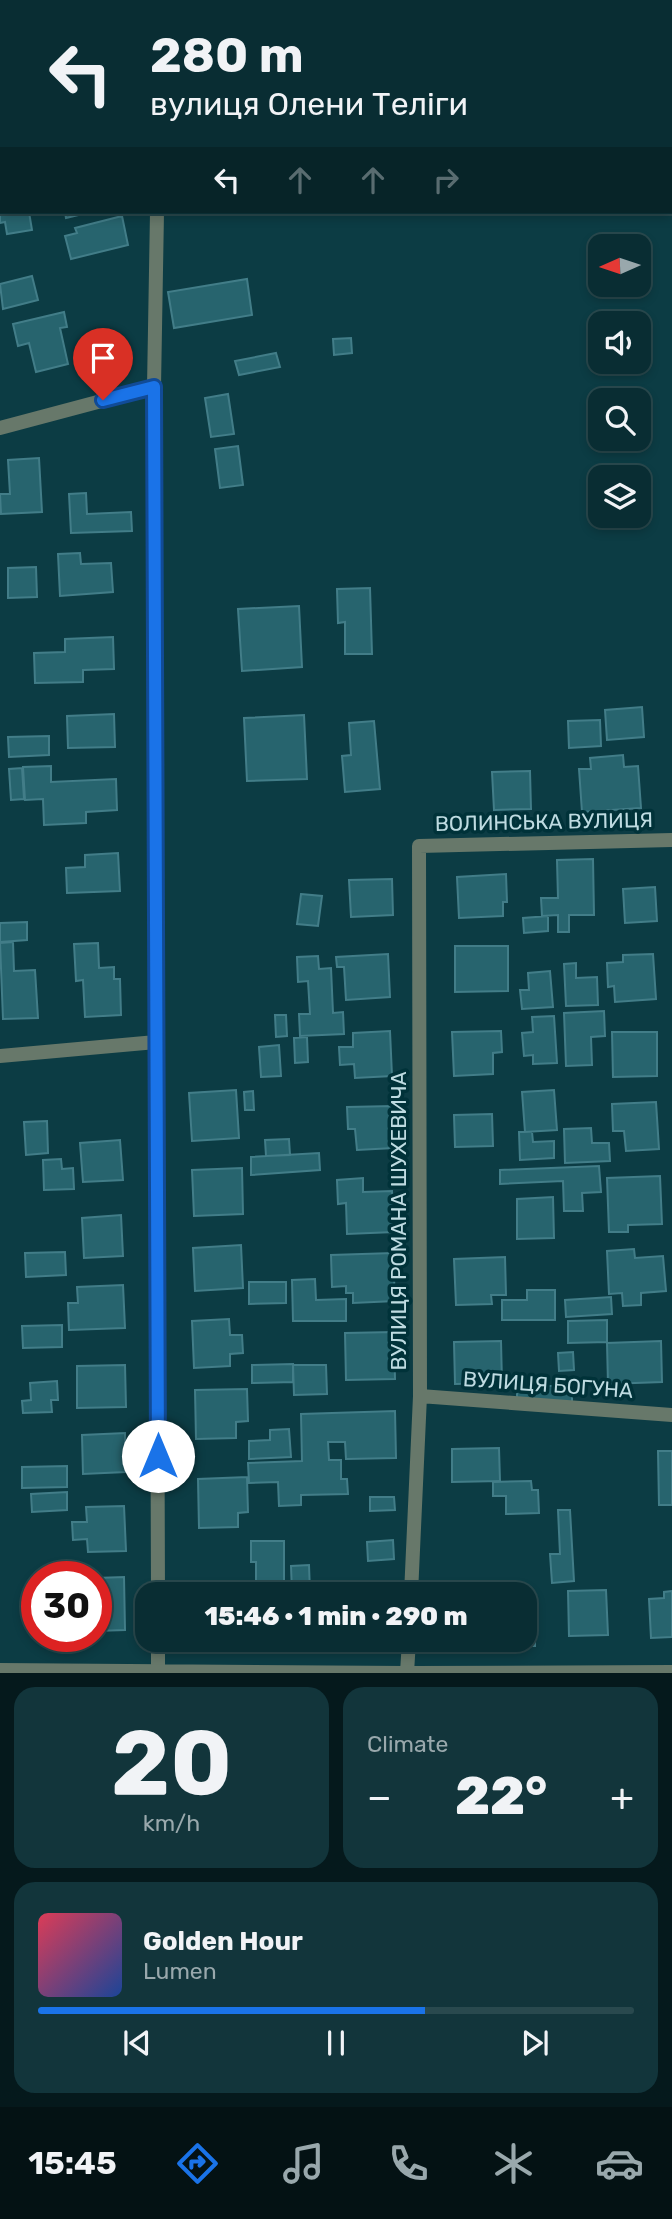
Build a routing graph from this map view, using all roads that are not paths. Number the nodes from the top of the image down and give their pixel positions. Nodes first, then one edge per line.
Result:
1 (157, 214) edge
2 (154, 387) junction
3 (0, 428) edge
4 (672, 841) edge
5 (419, 848) joint
6 (156, 1042) junction
7 (0, 1056) edge
8 (420, 1396) junction
9 (672, 1415) edge
10 (158, 1582) edge
11 (412, 1582) edge
12 (158, 1652) edge
13 (407, 1652) edge
14 (0, 1670) edge
15 (158, 1671) edge
16 (672, 1672) edge
17 (405, 1673) edge
18 (415, 1673) edge

1 - 2 street
2 - 3 street
2 - 6 street
4 - 5 street, ВОЛИНСЬКА ВУЛИЦЯ
5 - 8 street, ВУЛИЦЯ РОМАНА ШУХЕВИЧА
6 - 7 street
6 - 10 street
8 - 9 street, ВУЛИЦЯ БОГУНА
8 - 11 street, ВУЛИЦЯ РОМАНА ШУХЕВИЧА
12 - 15 street
13 - 17 street
14 - 15 street
15 - 17 street
16 - 18 street

